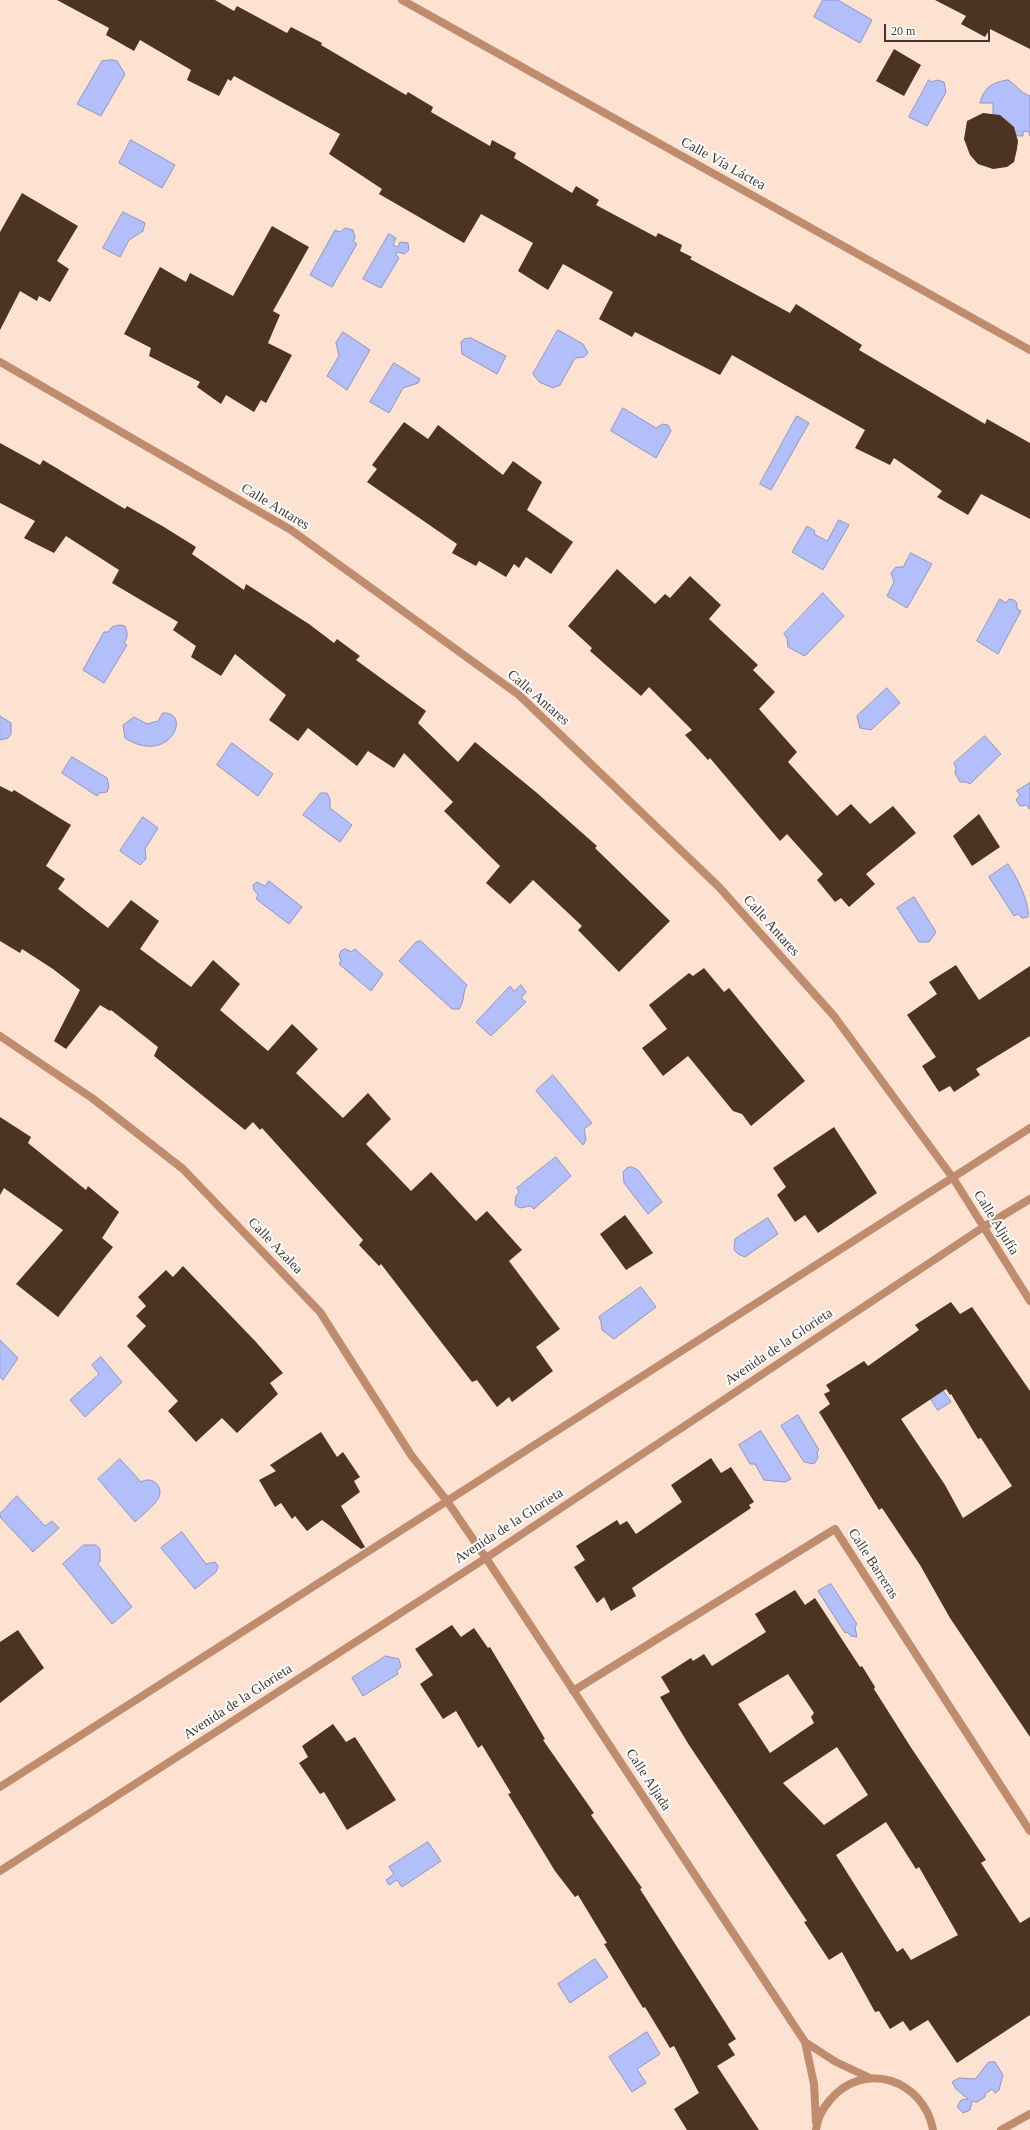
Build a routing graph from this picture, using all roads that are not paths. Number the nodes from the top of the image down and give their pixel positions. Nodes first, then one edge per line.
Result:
1 (402, 0) edge
2 (1030, 350) edge
3 (0, 362) edge
4 (0, 1036) edge
5 (1030, 1128) edge
6 (953, 1178) junction
7 (1030, 1199) edge
8 (982, 1228) junction
9 (1030, 1301) edge
10 (447, 1501) junction
11 (469, 1533) joint
12 (486, 1558) junction
13 (573, 1691) junction
14 (0, 1787) edge
15 (1030, 1831) edge
16 (0, 1871) edge
17 (805, 2042) junction
18 (870, 2078) junction
19 (1030, 2114) edge
20 (816, 2129) edge
21 (934, 2130) edge
22 (1001, 2130) edge

1 - 2 street, Calle Vía Láctea
3 - 6 street, Calle Antares
4 - 10 street, Calle Azalea
5 - 6 street
6 - 8 street, Calle Aljufía
6 - 10 street
7 - 8 street, Avenida de la Glorieta
8 - 9 street, Calle Aljufía
8 - 12 street, Avenida de la Glorieta
10 - 11 street, Calle Azalea
10 - 14 street
11 - 12 street, Calle Aljada
12 - 13 street, Calle Aljada
12 - 16 street, Avenida de la Glorieta
13 - 15 street, Calle Barreras
13 - 17 street, Calle Aljada
17 - 18 street
17 - 20 street
18 - 20 street
18 - 21 street
19 - 22 street

